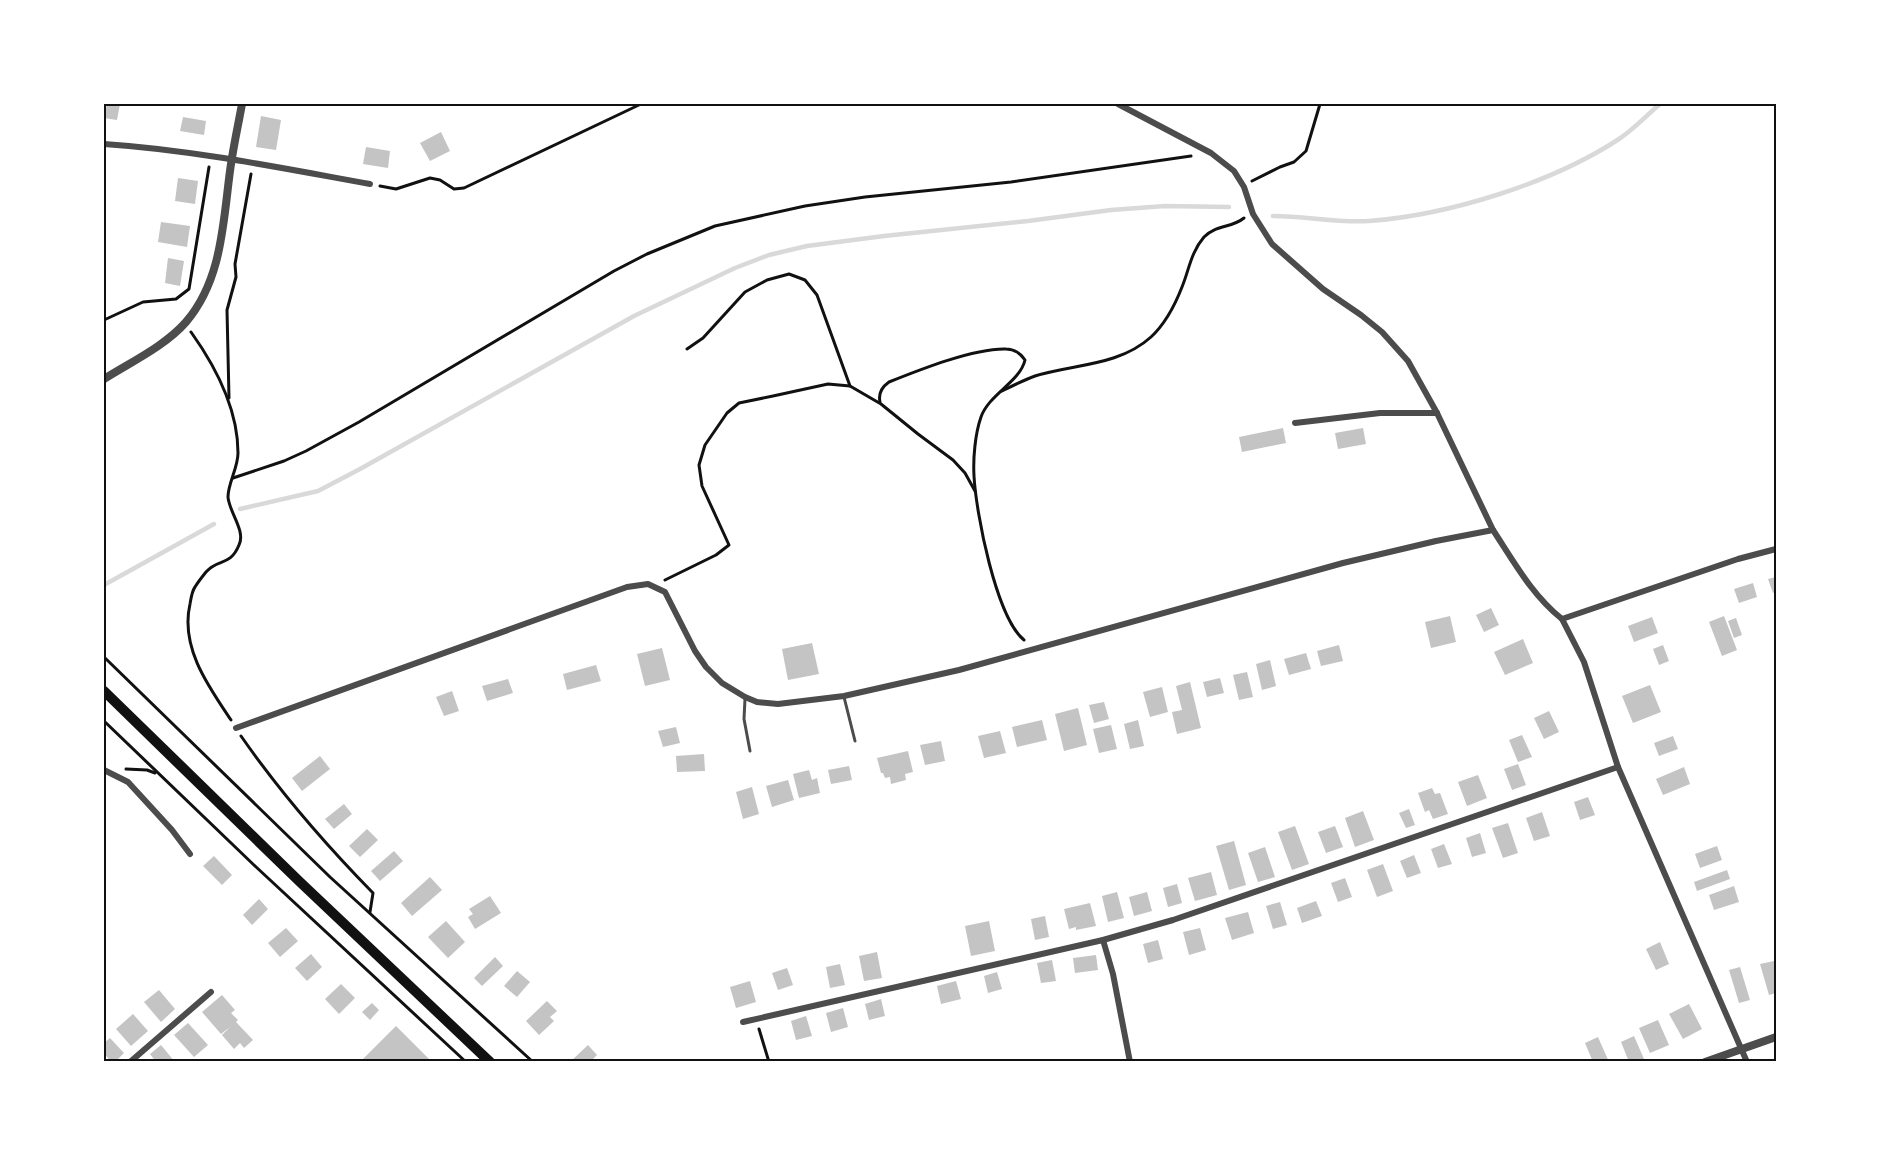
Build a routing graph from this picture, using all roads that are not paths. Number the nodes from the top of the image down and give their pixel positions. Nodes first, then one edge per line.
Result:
1 (242, 104) edge
2 (1118, 104) edge
3 (104, 144) edge
4 (231, 159) junction
5 (370, 184) road end
6 (104, 379) edge
7 (1437, 413) junction
8 (1294, 423) dead end
9 (1493, 530) junction
10 (1776, 549) edge
11 (1562, 619) junction
12 (104, 691) edge
13 (844, 696) junction
14 (745, 697) junction
15 (236, 728) road end
16 (855, 741) dead end
17 (750, 752) dead end
18 (1618, 767) junction
19 (104, 770) edge
20 (190, 854) dead end
21 (1103, 940) junction
22 (211, 992) dead end
23 (743, 1022) dead end
24 (1776, 1038) edge
25 (1741, 1048) junction
26 (130, 1062) edge
27 (490, 1062) edge
28 (1130, 1062) edge
29 (1705, 1062) edge
30 (1747, 1062) edge

1 - 4 street
2 - 7 street
3 - 4 street
4 - 5 street
4 - 6 street
7 - 8 street
7 - 9 street
9 - 11 street
9 - 13 street
10 - 11 street
11 - 18 street
12 - 27 highway
13 - 14 street
13 - 16 lane
14 - 15 street
14 - 17 lane
18 - 21 street
18 - 25 street
19 - 20 street
21 - 23 street
21 - 28 street
22 - 26 street
24 - 25 street
25 - 29 street
25 - 30 street

